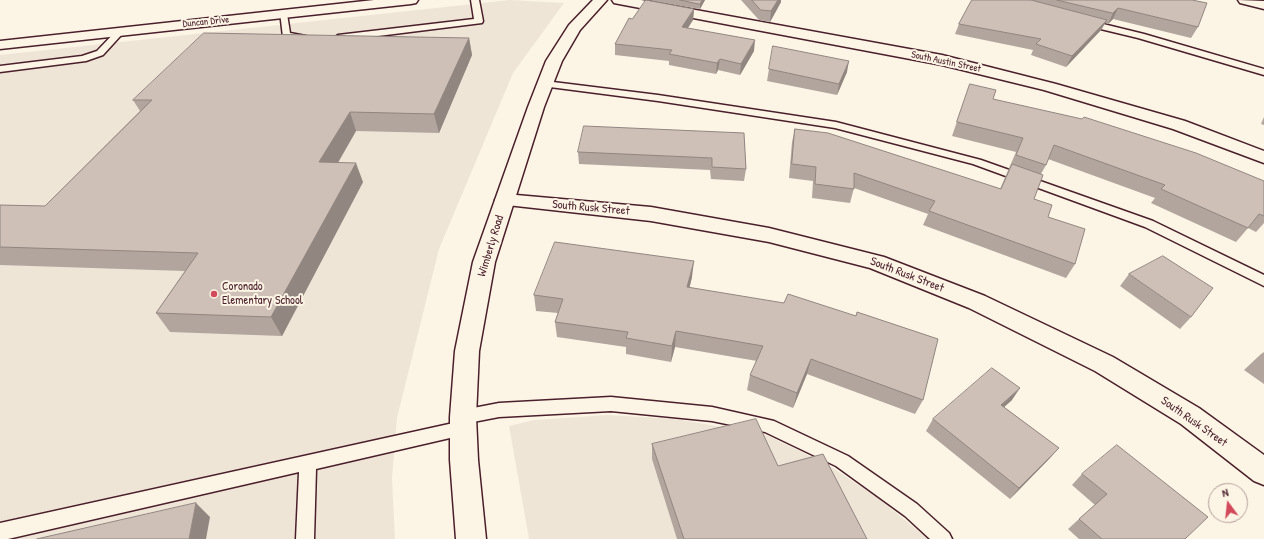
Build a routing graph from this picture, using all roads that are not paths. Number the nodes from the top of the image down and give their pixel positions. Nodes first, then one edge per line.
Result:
1 (411, 0) edge
2 (475, 0) edge
3 (600, 0) edge
4 (618, 0) edge
5 (1245, 0) edge
6 (1264, 5) edge
7 (283, 14) junction
8 (1082, 21) edge
9 (120, 32) junction
10 (330, 39) edge
11 (314, 40) edge
12 (0, 45) edge
13 (0, 69) edge
14 (1264, 72) edge
15 (545, 84) junction
16 (1264, 158) edge
17 (505, 200) junction
18 (1264, 282) edge
19 (463, 423) junction
20 (308, 462) junction
21 (1264, 472) edge
22 (0, 532) edge
23 (305, 539) edge
24 (471, 539) edge
25 (943, 539) edge

1 - 7 street, Duncan Drive
2 - 10 lane
3 - 15 street, Wimberly Road
4 - 16 street, South Austin Street
5 - 6 street
7 - 9 street, Duncan Drive
7 - 11 lane
8 - 14 lane
9 - 12 street, Duncan Drive
9 - 13 lane
15 - 17 street, Wimberly Road
15 - 18 lane
17 - 19 street, Wimberly Road
17 - 21 street, South Rusk Street
19 - 20 lane
19 - 24 street, Wimberly Road
19 - 25 lane
20 - 22 lane
20 - 23 lane

